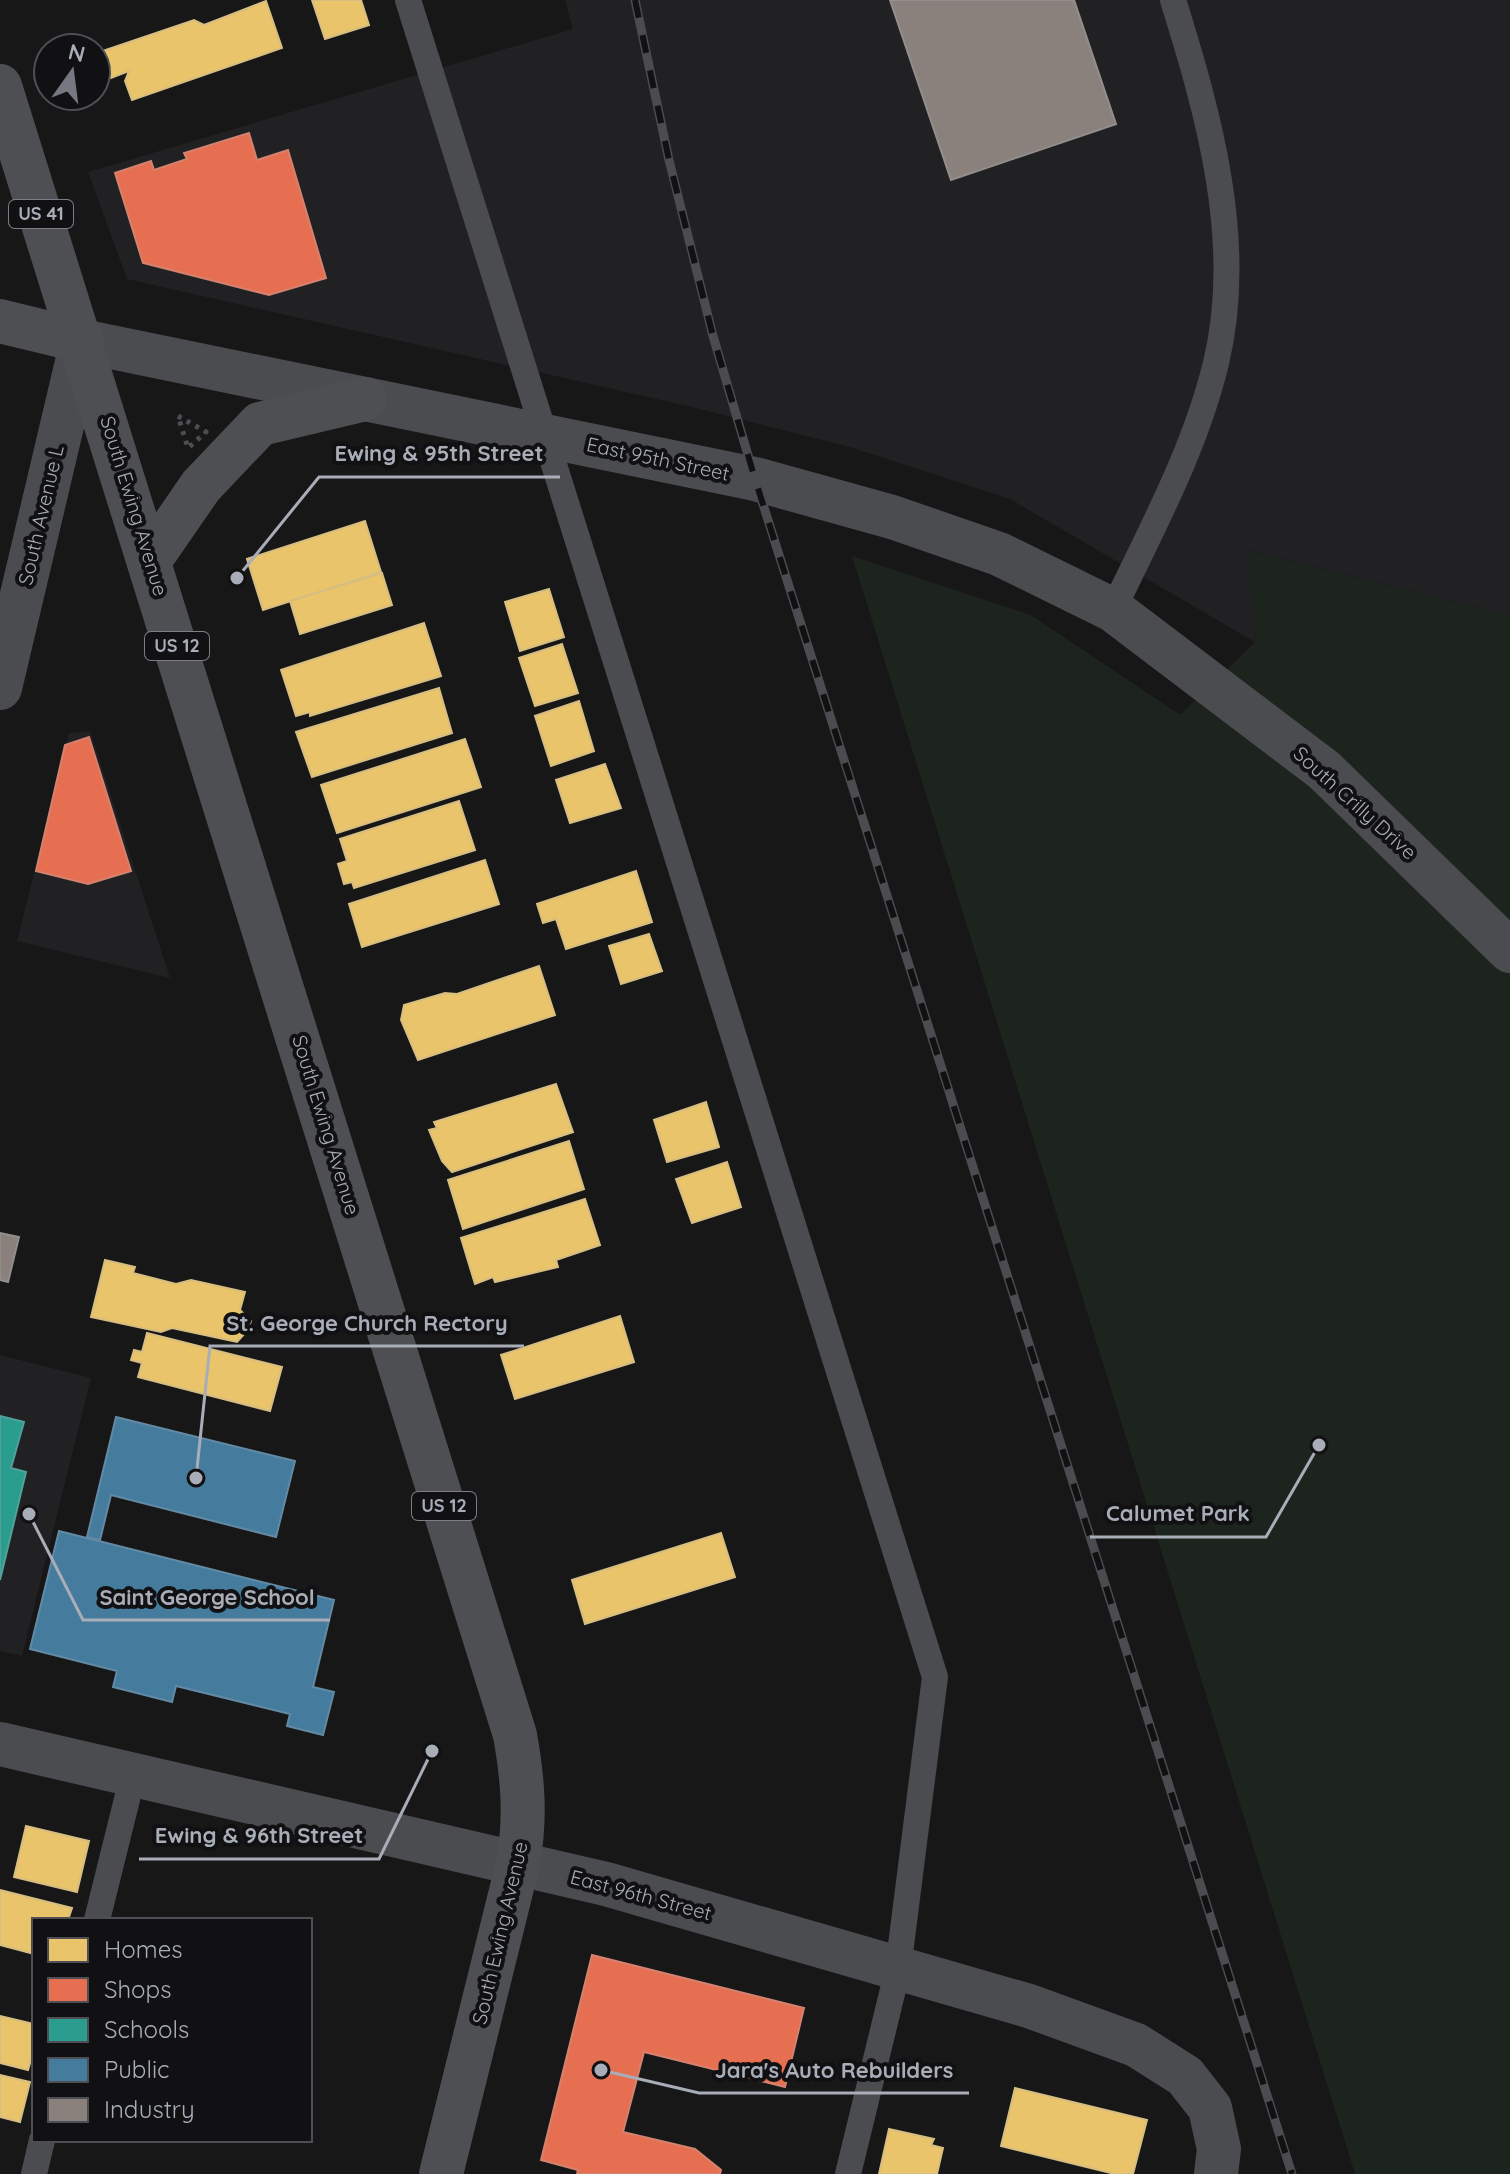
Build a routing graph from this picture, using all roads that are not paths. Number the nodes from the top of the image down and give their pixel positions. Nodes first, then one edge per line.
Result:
1 (408, 0) edge
2 (1173, 0) edge
3 (0, 86) edge
4 (0, 321) edge
5 (82, 341) junction
6 (365, 399) junction
7 (547, 436) junction
8 (150, 560) junction
9 (1113, 610) junction
10 (0, 688) edge
11 (1510, 951) edge
12 (0, 1744) edge
13 (133, 1775) junction
14 (518, 1863) junction
15 (97, 1918) edge
16 (898, 1969) junction
17 (42, 2142) edge
18 (1218, 2162) edge
19 (34, 2174) edge
20 (441, 2174) edge
21 (848, 2174) edge

1 - 7 lane
2 - 9 lane
3 - 5 main road, South Ewing Avenue / US 41
4 - 5 main road, East 95th Street
5 - 6 street, East 95th Street
5 - 8 main road, South Ewing Avenue / US 12
5 - 10 street, South Avenue L
6 - 7 street, East 95th Street
6 - 8 main road
7 - 9 street, East 95th Street
7 - 16 lane
8 - 14 main road, South Ewing Avenue / US 12
9 - 11 street, South Crilly Drive
12 - 13 street, East 96th Street
13 - 14 street, East 96th Street
13 - 15 lane
14 - 16 street, East 96th Street
14 - 20 main road, South Ewing Avenue / US 12
16 - 18 street, East 96th Street
16 - 21 lane
17 - 19 lane

